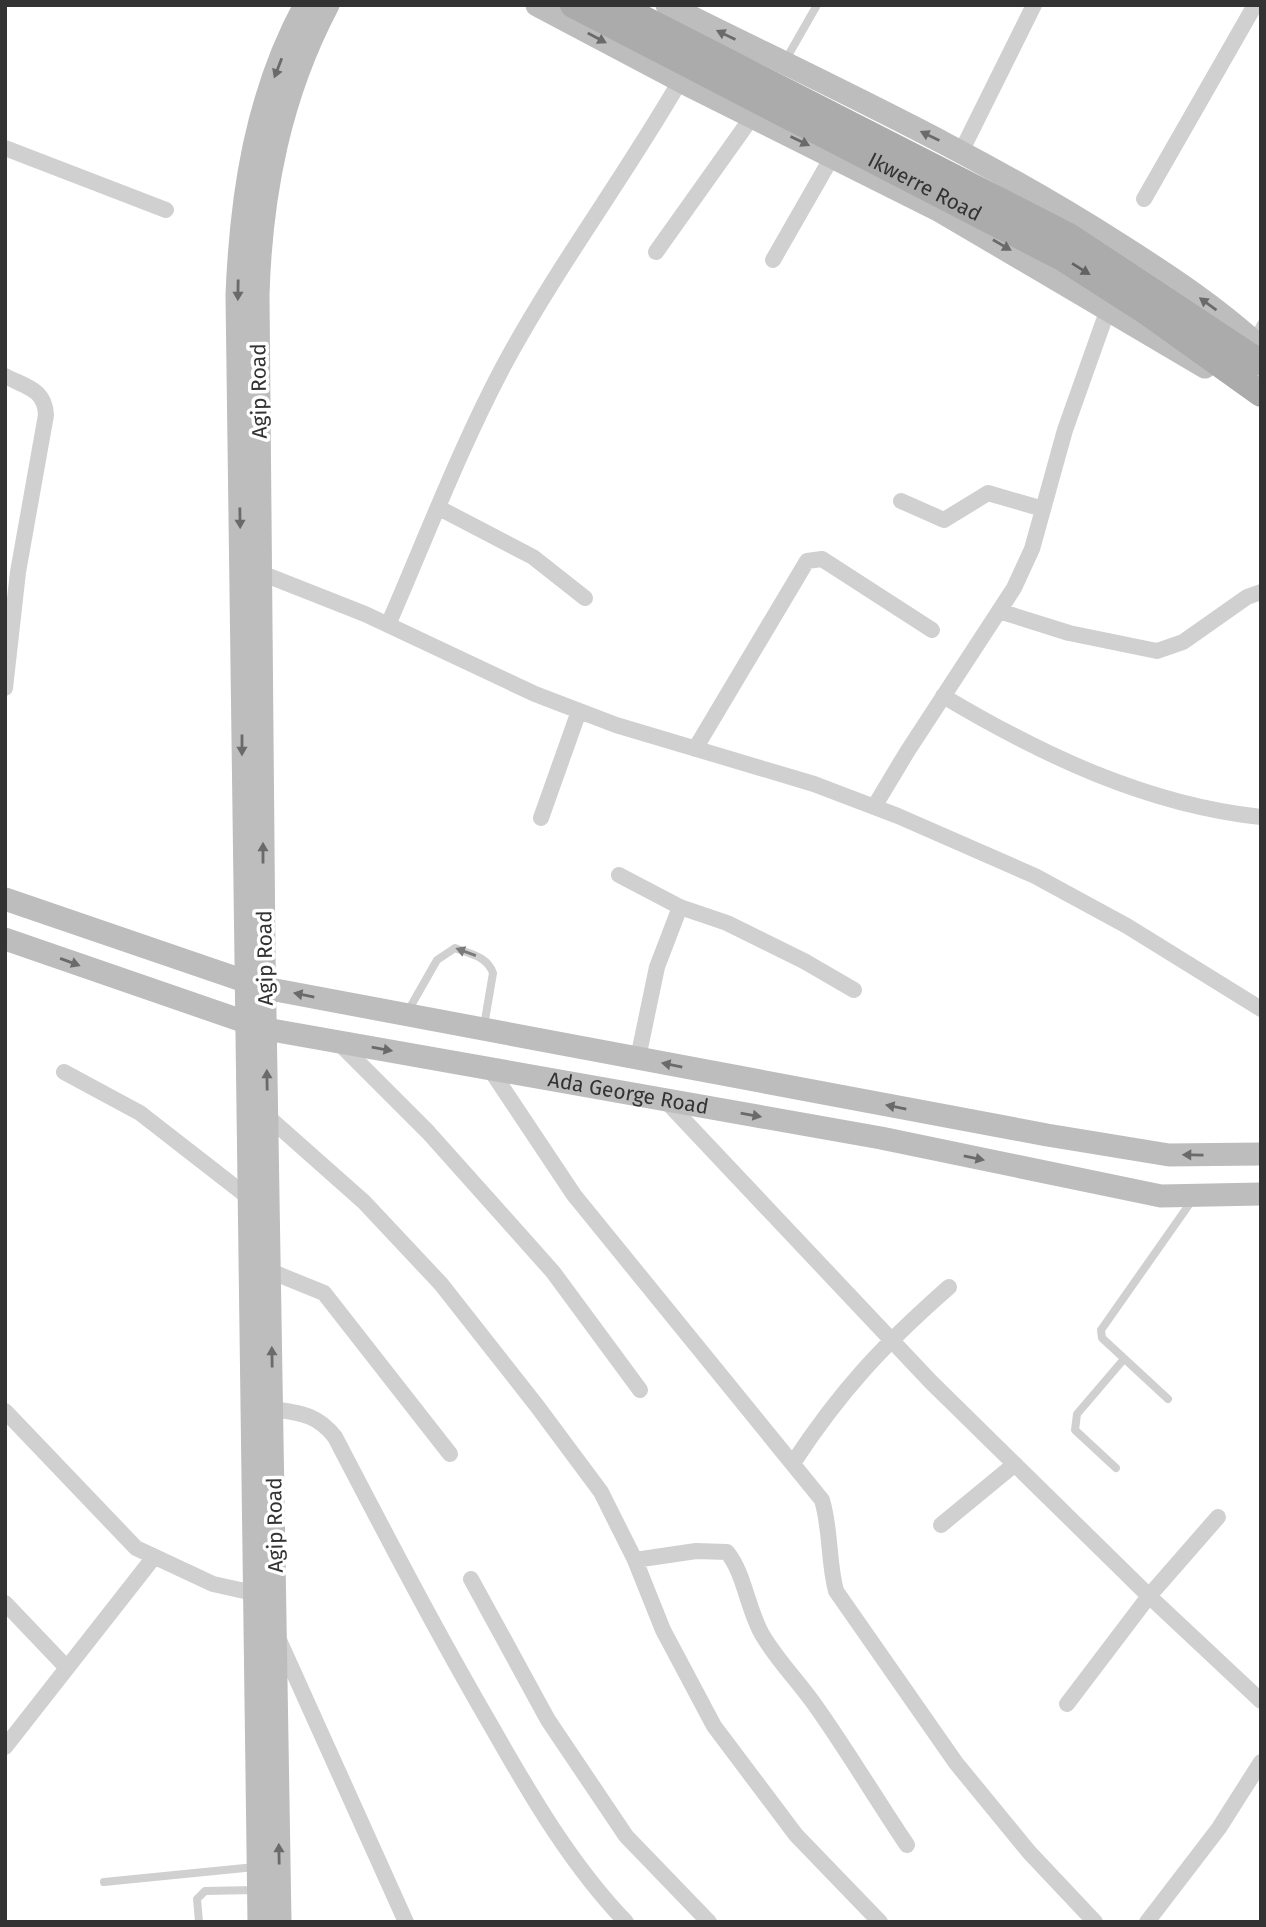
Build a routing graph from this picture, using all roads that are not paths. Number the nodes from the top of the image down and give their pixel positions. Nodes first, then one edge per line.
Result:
1 (305, 5) edge
2 (328, 5) edge
3 (537, 5) edge
4 (573, 5) edge
5 (617, 5) edge
6 (667, 5) edge
7 (817, 5) edge
8 (1034, 5) edge
9 (1255, 5) edge
10 (784, 63) junction
11 (680, 81) junction
12 (808, 114) junction
13 (751, 117) junction
14 (5, 148) edge
15 (961, 152) junction
16 (832, 157) junction
17 (1144, 198) dead end
18 (166, 210) dead end
19 (656, 252) dead end
20 (773, 260) dead end
21 (1108, 309) junction
22 (1258, 359) edge
23 (5, 376) edge
24 (901, 501) dead end
25 (439, 508) junction
26 (1044, 509) junction
27 (12, 569) edge
28 (261, 573) junction
29 (1261, 592) edge
30 (585, 597) dead end
31 (999, 611) junction
32 (388, 625) junction
33 (932, 630) dead end
34 (5, 688) edge
35 (943, 696) junction
36 (579, 711) junction
37 (695, 750) junction
38 (874, 807) junction
39 (1261, 817) edge
40 (541, 818) dead end
41 (619, 875) dead end
42 (5, 899) edge
43 (680, 907) junction
44 (5, 939) edge
45 (254, 984) junction
46 (853, 990) dead end
47 (1261, 1009) edge
48 (406, 1014) junction
49 (255, 1027) junction
50 (483, 1029) junction
51 (338, 1042) junction
52 (638, 1058) junction
53 (490, 1069) junction
54 (64, 1072) dead end
55 (664, 1099) junction
56 (267, 1116) junction
57 (1261, 1154) edge
58 (1261, 1194) edge
59 (248, 1197) junction
60 (1194, 1197) junction
61 (270, 1271) junction
62 (948, 1287) dead end
63 (890, 1339) junction
64 (1124, 1359) junction
65 (640, 1390) dead end
66 (1168, 1399) dead end
67 (272, 1409) junction
68 (5, 1411) edge
69 (450, 1454) dead end
70 (793, 1463) junction
71 (1015, 1464) junction
72 (1115, 1468) dead end
73 (1218, 1517) dead end
74 (941, 1525) dead end
75 (153, 1557) junction
76 (635, 1560) junction
77 (471, 1579) dead end
78 (266, 1596) junction
79 (1149, 1596) junction
80 (5, 1603) edge
81 (276, 1633) junction
82 (67, 1668) junction
83 (1261, 1701) edge
84 (1067, 1704) dead end
85 (5, 1747) edge
86 (1261, 1762) edge
87 (907, 1845) dead end
88 (258, 1867) junction
89 (104, 1882) dead end
90 (258, 1890) junction
91 (199, 1922) edge
92 (258, 1922) edge
93 (280, 1922) edge
94 (406, 1922) edge
95 (626, 1922) edge
96 (709, 1922) edge
97 (880, 1922) edge
98 (1095, 1922) edge
99 (1147, 1922) edge

1 -> 45 street, Agip Road
2 - 28 street, Agip Road
3 -> 11 street
4 - 12 main road, Ikwerre Road
5 - 12 main road, Ikwerre Road
10 -> 6 street
7 - 10 lane
8 - 15 street
9 - 17 street
15 -> 10 street
11 - 13 street
11 - 25 street
12 - 22 main road, Ikwerre Road
13 -> 16 street
13 - 19 street
14 - 18 street
22 -> 15 street
16 - 20 street
16 -> 21 street
21 - 22 street
21 - 26 street
23 - 27 street
24 - 26 street
25 - 30 street
25 - 32 street
26 - 31 street
27 - 34 street
28 - 32 street
45 -> 28 street, Agip Road
29 - 31 street
31 - 35 street
32 - 36 street
33 - 37 street
35 - 38 street
35 - 39 street
36 - 37 street
36 - 40 street
37 - 38 street
38 - 47 street
41 - 43 street
42 - 45 street, Ada George Road
43 - 46 street
43 - 52 street
44 -> 49 street, Ada George Road
48 -> 45 street, Ada George Road
45 - 49 street, Agip Road
48 - 50 street, Ada George Road
50 -> 48 lane
49 - 51 street, Ada George Road
56 -> 49 street, Agip Road
49 - 59 street, Agip Road
50 - 52 street, Ada George Road
51 -> 53 street, Ada George Road
51 - 65 street
57 -> 52 street, Ada George Road
53 - 55 street, Ada George Road
53 - 70 street
54 - 59 street
55 -> 60 street, Ada George Road
55 - 63 street
56 - 61 street, Agip Road
56 - 76 street
58 - 60 street, Ada George Road
59 - 78 street, Agip Road
60 - 64 lane
67 -> 61 street, Agip Road
61 - 69 street
62 - 63 street
63 - 70 street
63 - 71 street
64 - 66 lane
64 - 72 lane
67 - 78 street, Agip Road
67 - 95 street
68 - 75 street
70 - 98 street
71 - 74 street
71 - 79 street
73 - 79 street
75 - 78 street
75 - 82 street
76 - 87 street
76 - 97 street
77 - 96 street
78 - 81 street, Agip Road
78 - 88 street, Agip Road
79 - 83 street
79 - 84 street
80 - 82 street
93 -> 81 street, Agip Road
81 - 94 street
82 - 85 street
86 - 99 street
88 - 89 lane
88 - 90 street, Agip Road
90 - 91 lane
90 - 92 street, Agip Road

